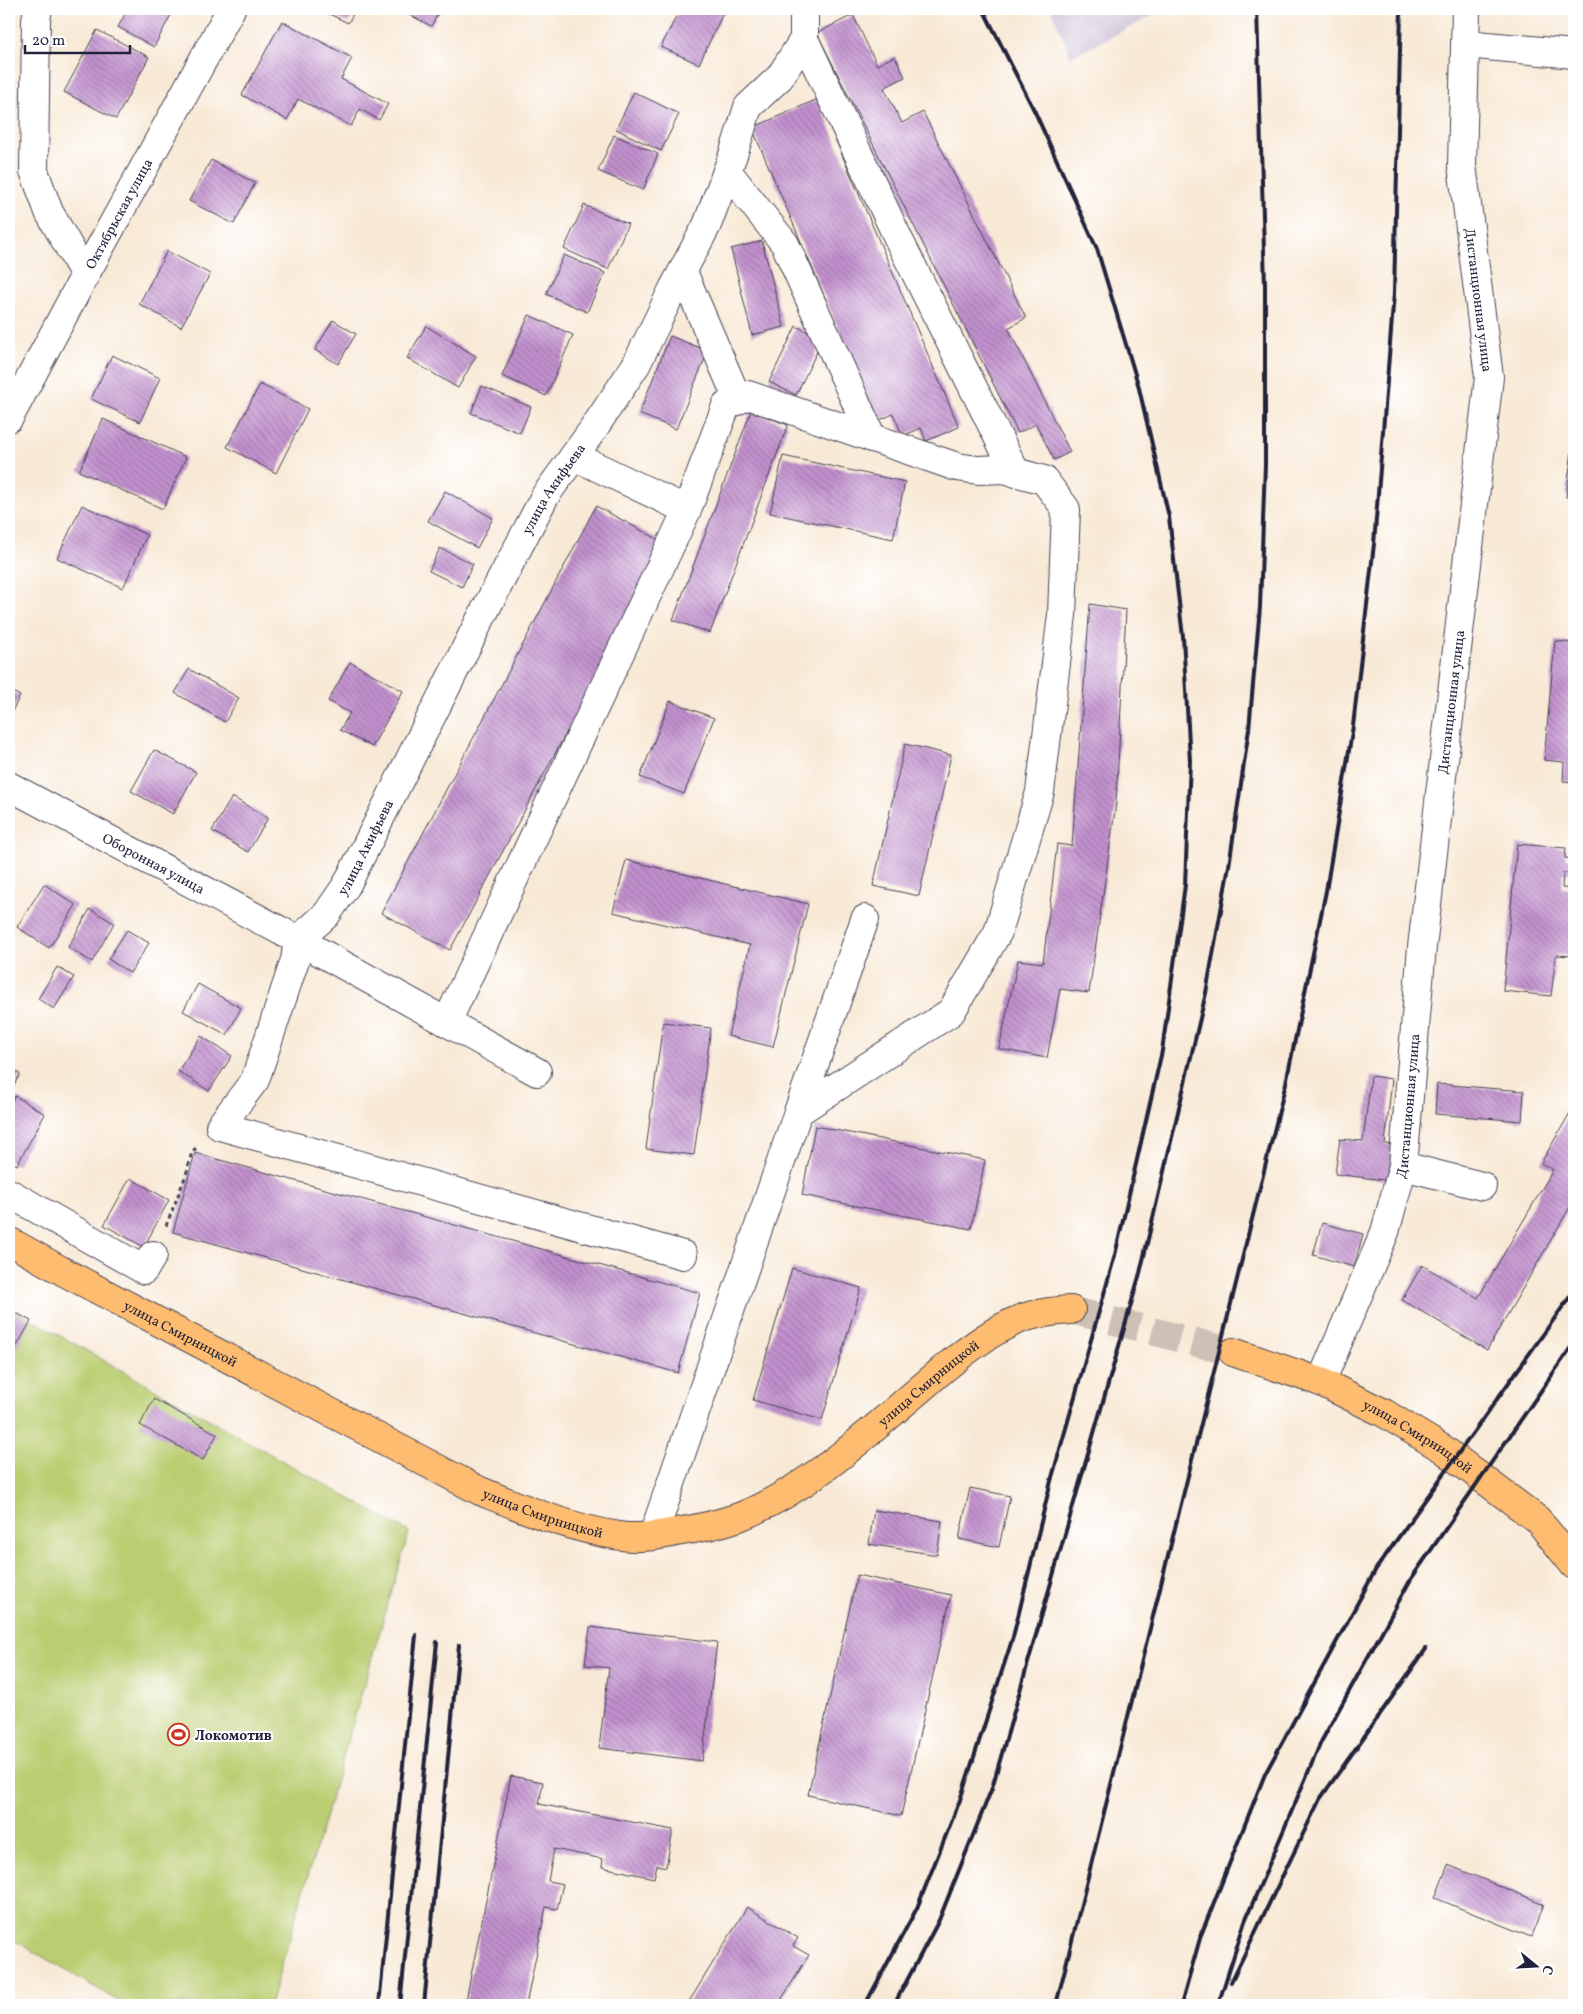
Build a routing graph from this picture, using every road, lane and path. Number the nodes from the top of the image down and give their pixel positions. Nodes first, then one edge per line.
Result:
1 (38, 9) edge
2 (231, 9) edge
3 (804, 9) edge
4 (1466, 9) edge
5 (804, 38) junction
6 (1465, 44) junction
7 (1574, 54) edge
8 (728, 171) junction
9 (683, 272) junction
10 (84, 275) junction
11 (738, 400) junction
12 (10, 415) edge
13 (872, 438) junction
14 (574, 456) junction
15 (1016, 473) junction
16 (687, 510) junction
17 (9, 786) edge
18 (865, 919) dead end
19 (298, 940) junction
20 (447, 1022) junction
21 (537, 1072) dead end
22 (798, 1112) junction
23 (220, 1126) junction
24 (1403, 1166) junction
25 (1482, 1186) dead end
26 (9, 1192) edge
27 (9, 1241) edge
28 (153, 1255) joint
29 (683, 1255) dead end
30 (1072, 1310) tunnel mouth
31 (1233, 1352) tunnel mouth
32 (1321, 1382) junction
33 (653, 1536) junction
34 (1574, 1565) edge

1 - 10 street
2 - 10 street, Октябрьская улица
3 - 5 street
4 - 6 street, Дистанционная улица
5 - 8 street, улица Акифьева
5 - 15 street
6 - 7 street
6 - 24 street, Дистанционная улица
8 - 9 street, улица Акифьева
8 - 13 street
9 - 11 street
9 - 14 street, улица Акифьева
10 - 12 street, Октябрьская улица
11 - 13 street
11 - 16 street
13 - 15 street
14 - 16 street
14 - 19 street, улица Акифьева
15 - 22 street
16 - 20 street
17 - 19 street, Оборонная улица
18 - 22 street
19 - 20 street, Оборонная улица
19 - 23 street
20 - 21 street, Оборонная улица
22 - 33 street
23 - 28 path
23 - 29 street
24 - 25 street
24 - 32 street, Дистанционная улица
26 - 28 street
27 - 33 main road, улица Смирницкой
30 - 33 main road, улица Смирницкой
31 - 32 main road, улица Смирницкой
32 - 34 main road, улица Смирницкой

